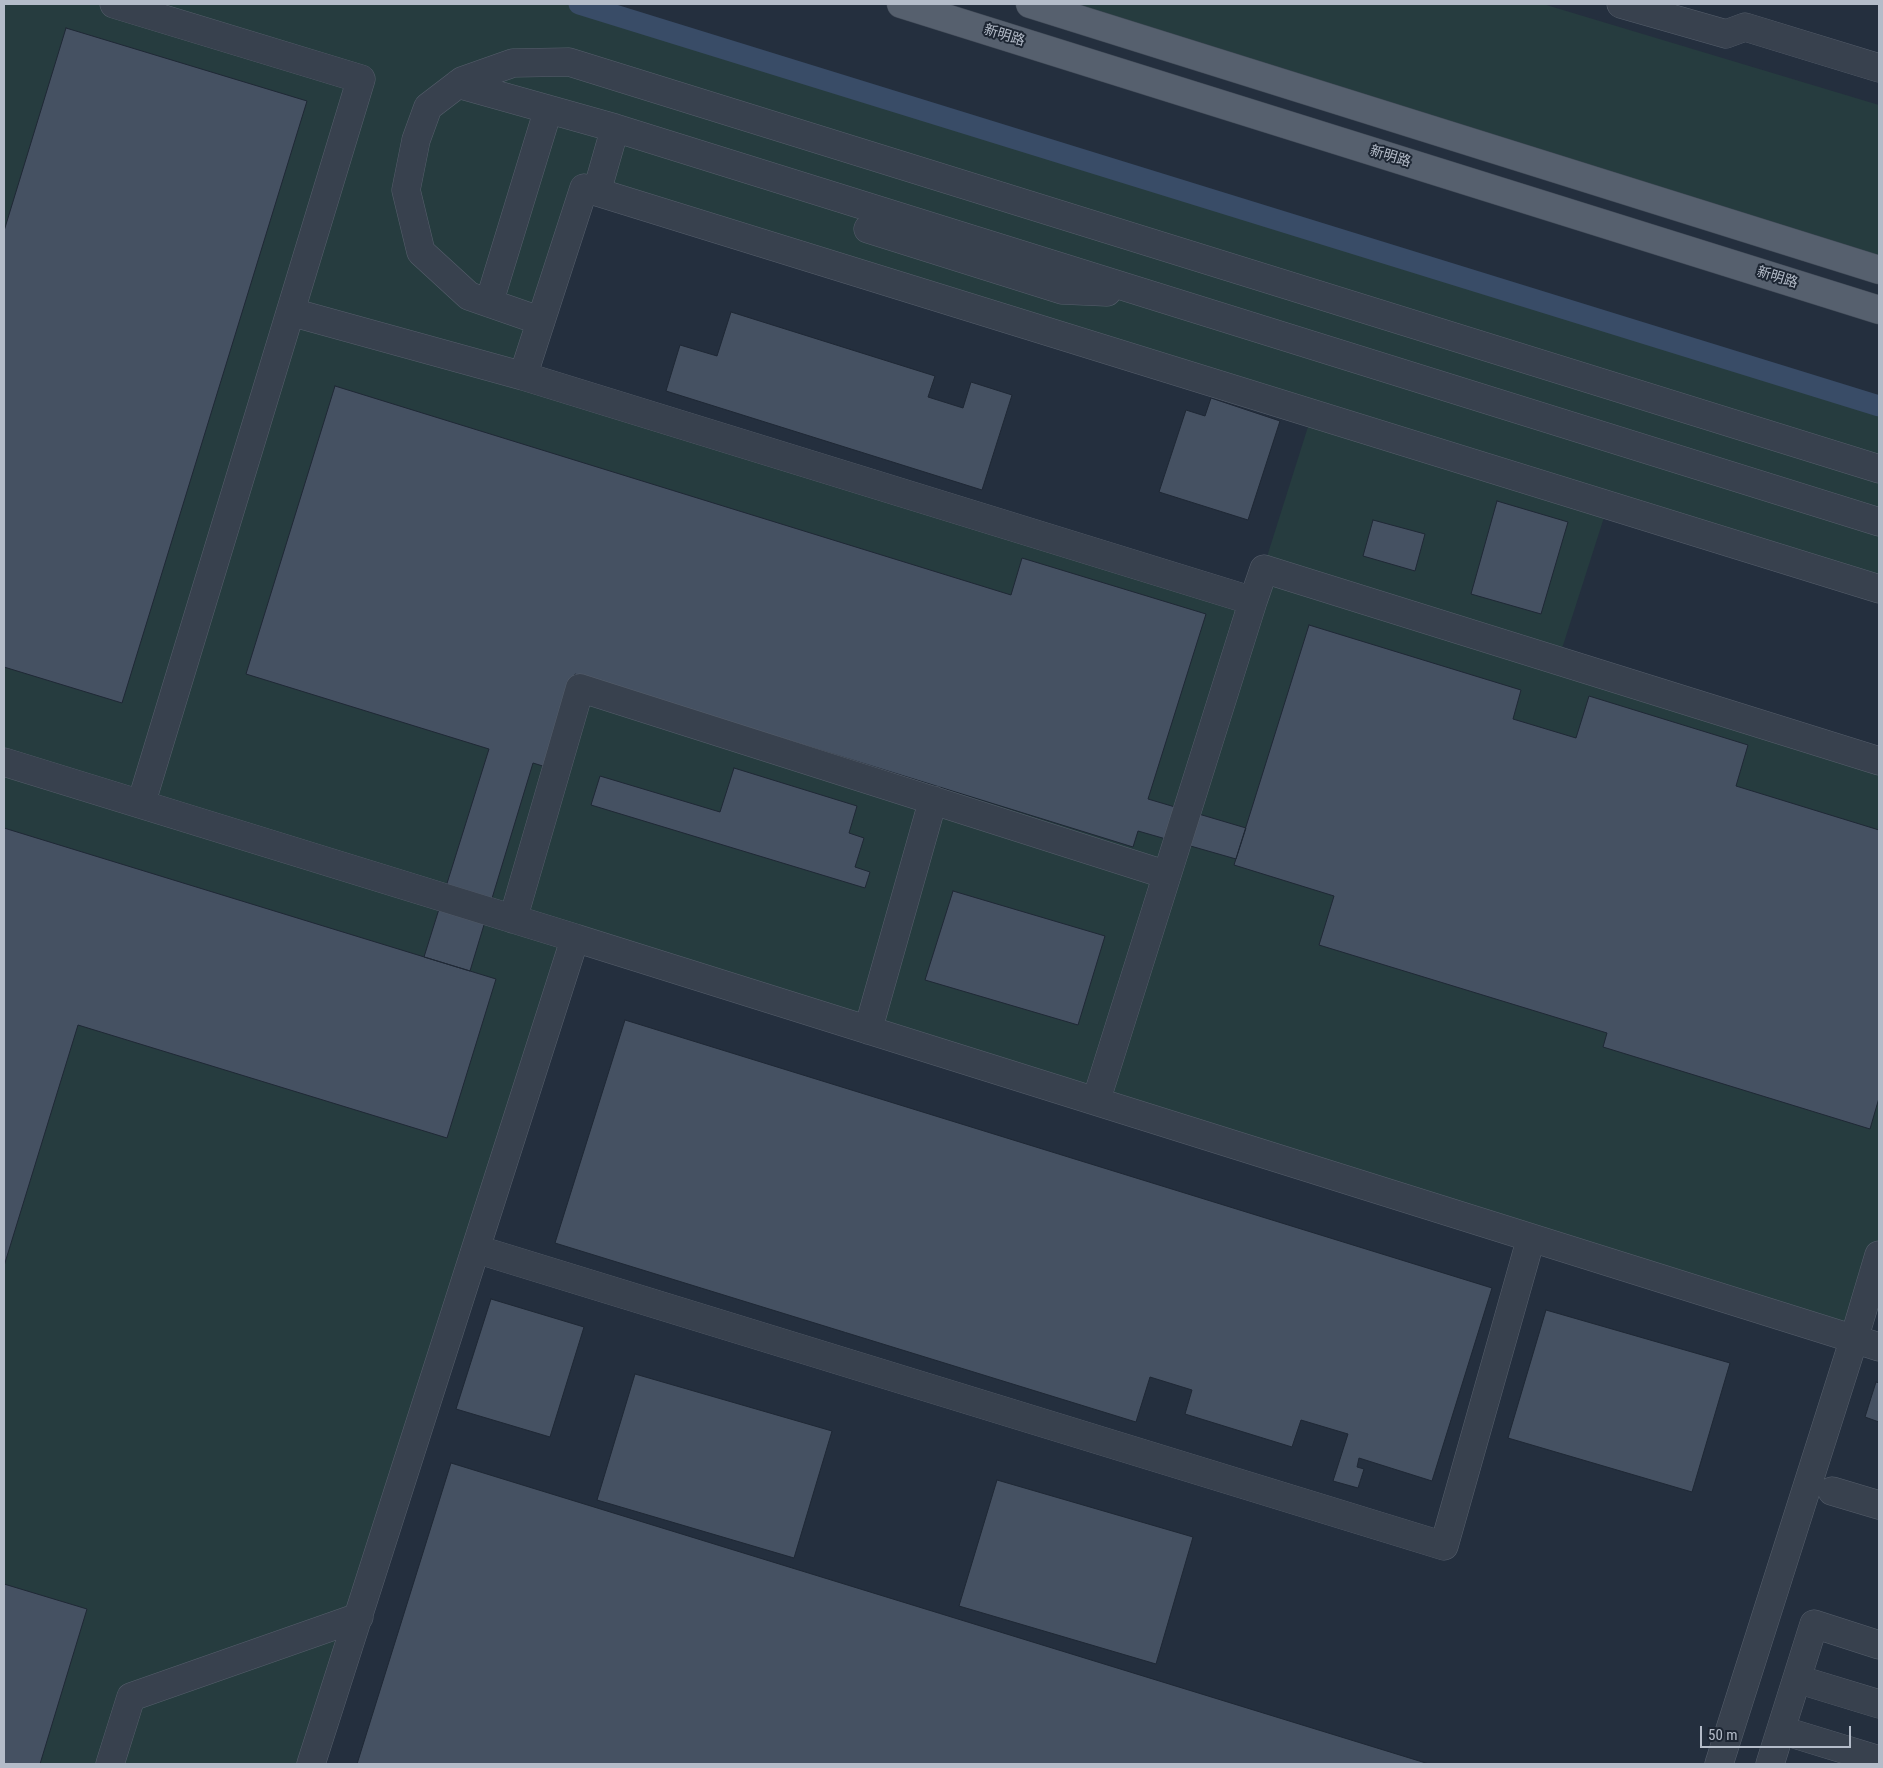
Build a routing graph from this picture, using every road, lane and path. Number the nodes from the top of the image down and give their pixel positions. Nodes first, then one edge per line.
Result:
1 (114, 4) edge
2 (901, 4) edge
3 (1030, 4) edge
4 (1621, 4) edge
5 (1879, 68) edge
6 (458, 84) junction
7 (548, 110) junction
8 (615, 128) junction
9 (597, 191) junction
10 (872, 219) junction
11 (1879, 270) edge
12 (854, 271) junction
13 (489, 303) junction
14 (1879, 310) edge
15 (291, 312) junction
16 (541, 321) junction
17 (523, 376) junction
18 (1879, 468) edge
19 (1879, 522) edge
20 (1879, 590) edge
21 (1253, 601) junction
22 (1879, 761) edge
23 (4, 762) edge
24 (934, 800) junction
25 (141, 804) junction
26 (1167, 875) junction
27 (513, 919) junction
28 (575, 938) junction
29 (868, 1030) junction
30 (1096, 1101) junction
31 (1531, 1238) junction
32 (476, 1249) junction
33 (1879, 1255) edge
34 (1867, 1343) edge
35 (1832, 1491) dead end
36 (1879, 1505) edge
37 (359, 1617) junction
38 (1879, 1645) edge
39 (1797, 1679) junction
40 (1879, 1704) edge
41 (1781, 1730) junction
42 (1879, 1760) edge
43 (110, 1764) edge
44 (312, 1764) edge
45 (1719, 1764) edge
46 (1770, 1764) edge

1 - 15 lane
2 - 14 main road, 新明路
3 - 11 main road
4 - 5 lane
6 - 7 lane
6 - 13 lane
6 - 18 lane
7 - 8 lane
7 - 13 lane
8 - 9 lane
8 - 10 lane
9 - 12 lane
9 - 16 lane
10 - 12 lane
10 - 19 lane
12 - 20 lane
13 - 16 lane
15 - 17 lane
15 - 25 lane
16 - 17 lane
17 - 21 lane
21 - 22 lane
21 - 26 lane
23 - 25 lane
24 - 26 lane
24 - 27 lane
24 - 29 lane
25 - 27 lane
26 - 30 lane
27 - 28 lane
28 - 29 lane
28 - 32 lane
29 - 30 lane
30 - 31 lane
31 - 32 lane
31 - 34 lane
32 - 37 lane
33 - 34 lane
34 - 45 lane
35 - 36 lane
37 - 43 lane
37 - 44 lane
38 - 39 lane
39 - 40 lane
39 - 41 lane
41 - 42 lane
41 - 46 lane

